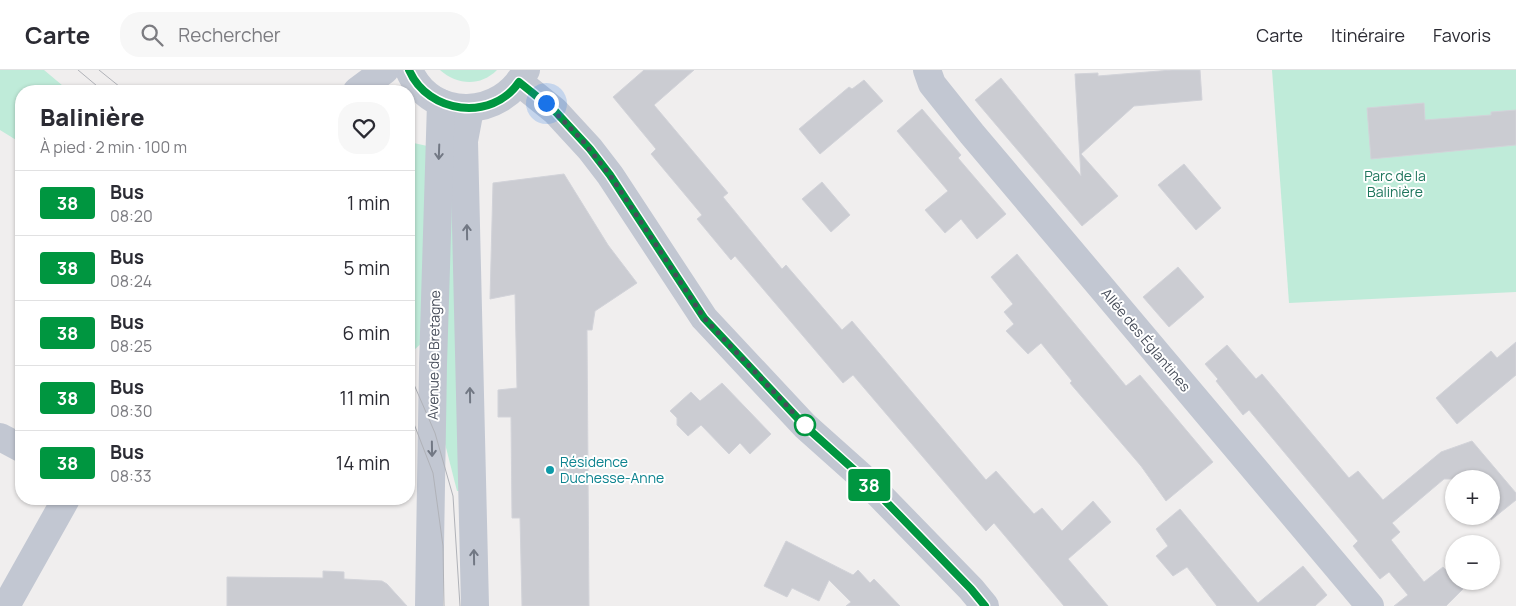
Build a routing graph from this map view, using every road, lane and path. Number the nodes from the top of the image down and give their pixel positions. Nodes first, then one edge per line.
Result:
1 (385, 70) edge
2 (410, 70) edge
3 (928, 70) edge
4 (522, 76) edge
5 (365, 85) edge
6 (441, 103) junction
7 (470, 109) junction
8 (0, 437) edge
9 (15, 445) edge
10 (63, 505) edge
11 (6, 606) edge
12 (429, 606) edge
13 (475, 606) edge
14 (985, 606) edge
15 (1370, 606) edge

1 - 5 street
2 - 6 street
3 - 15 street, Allée des Églantines
4 - 7 street
4 - 14 street
6 - 7 street
6 -> 12 street, Avenue de Bretagne
13 -> 7 street
8 - 9 street
10 - 11 street

